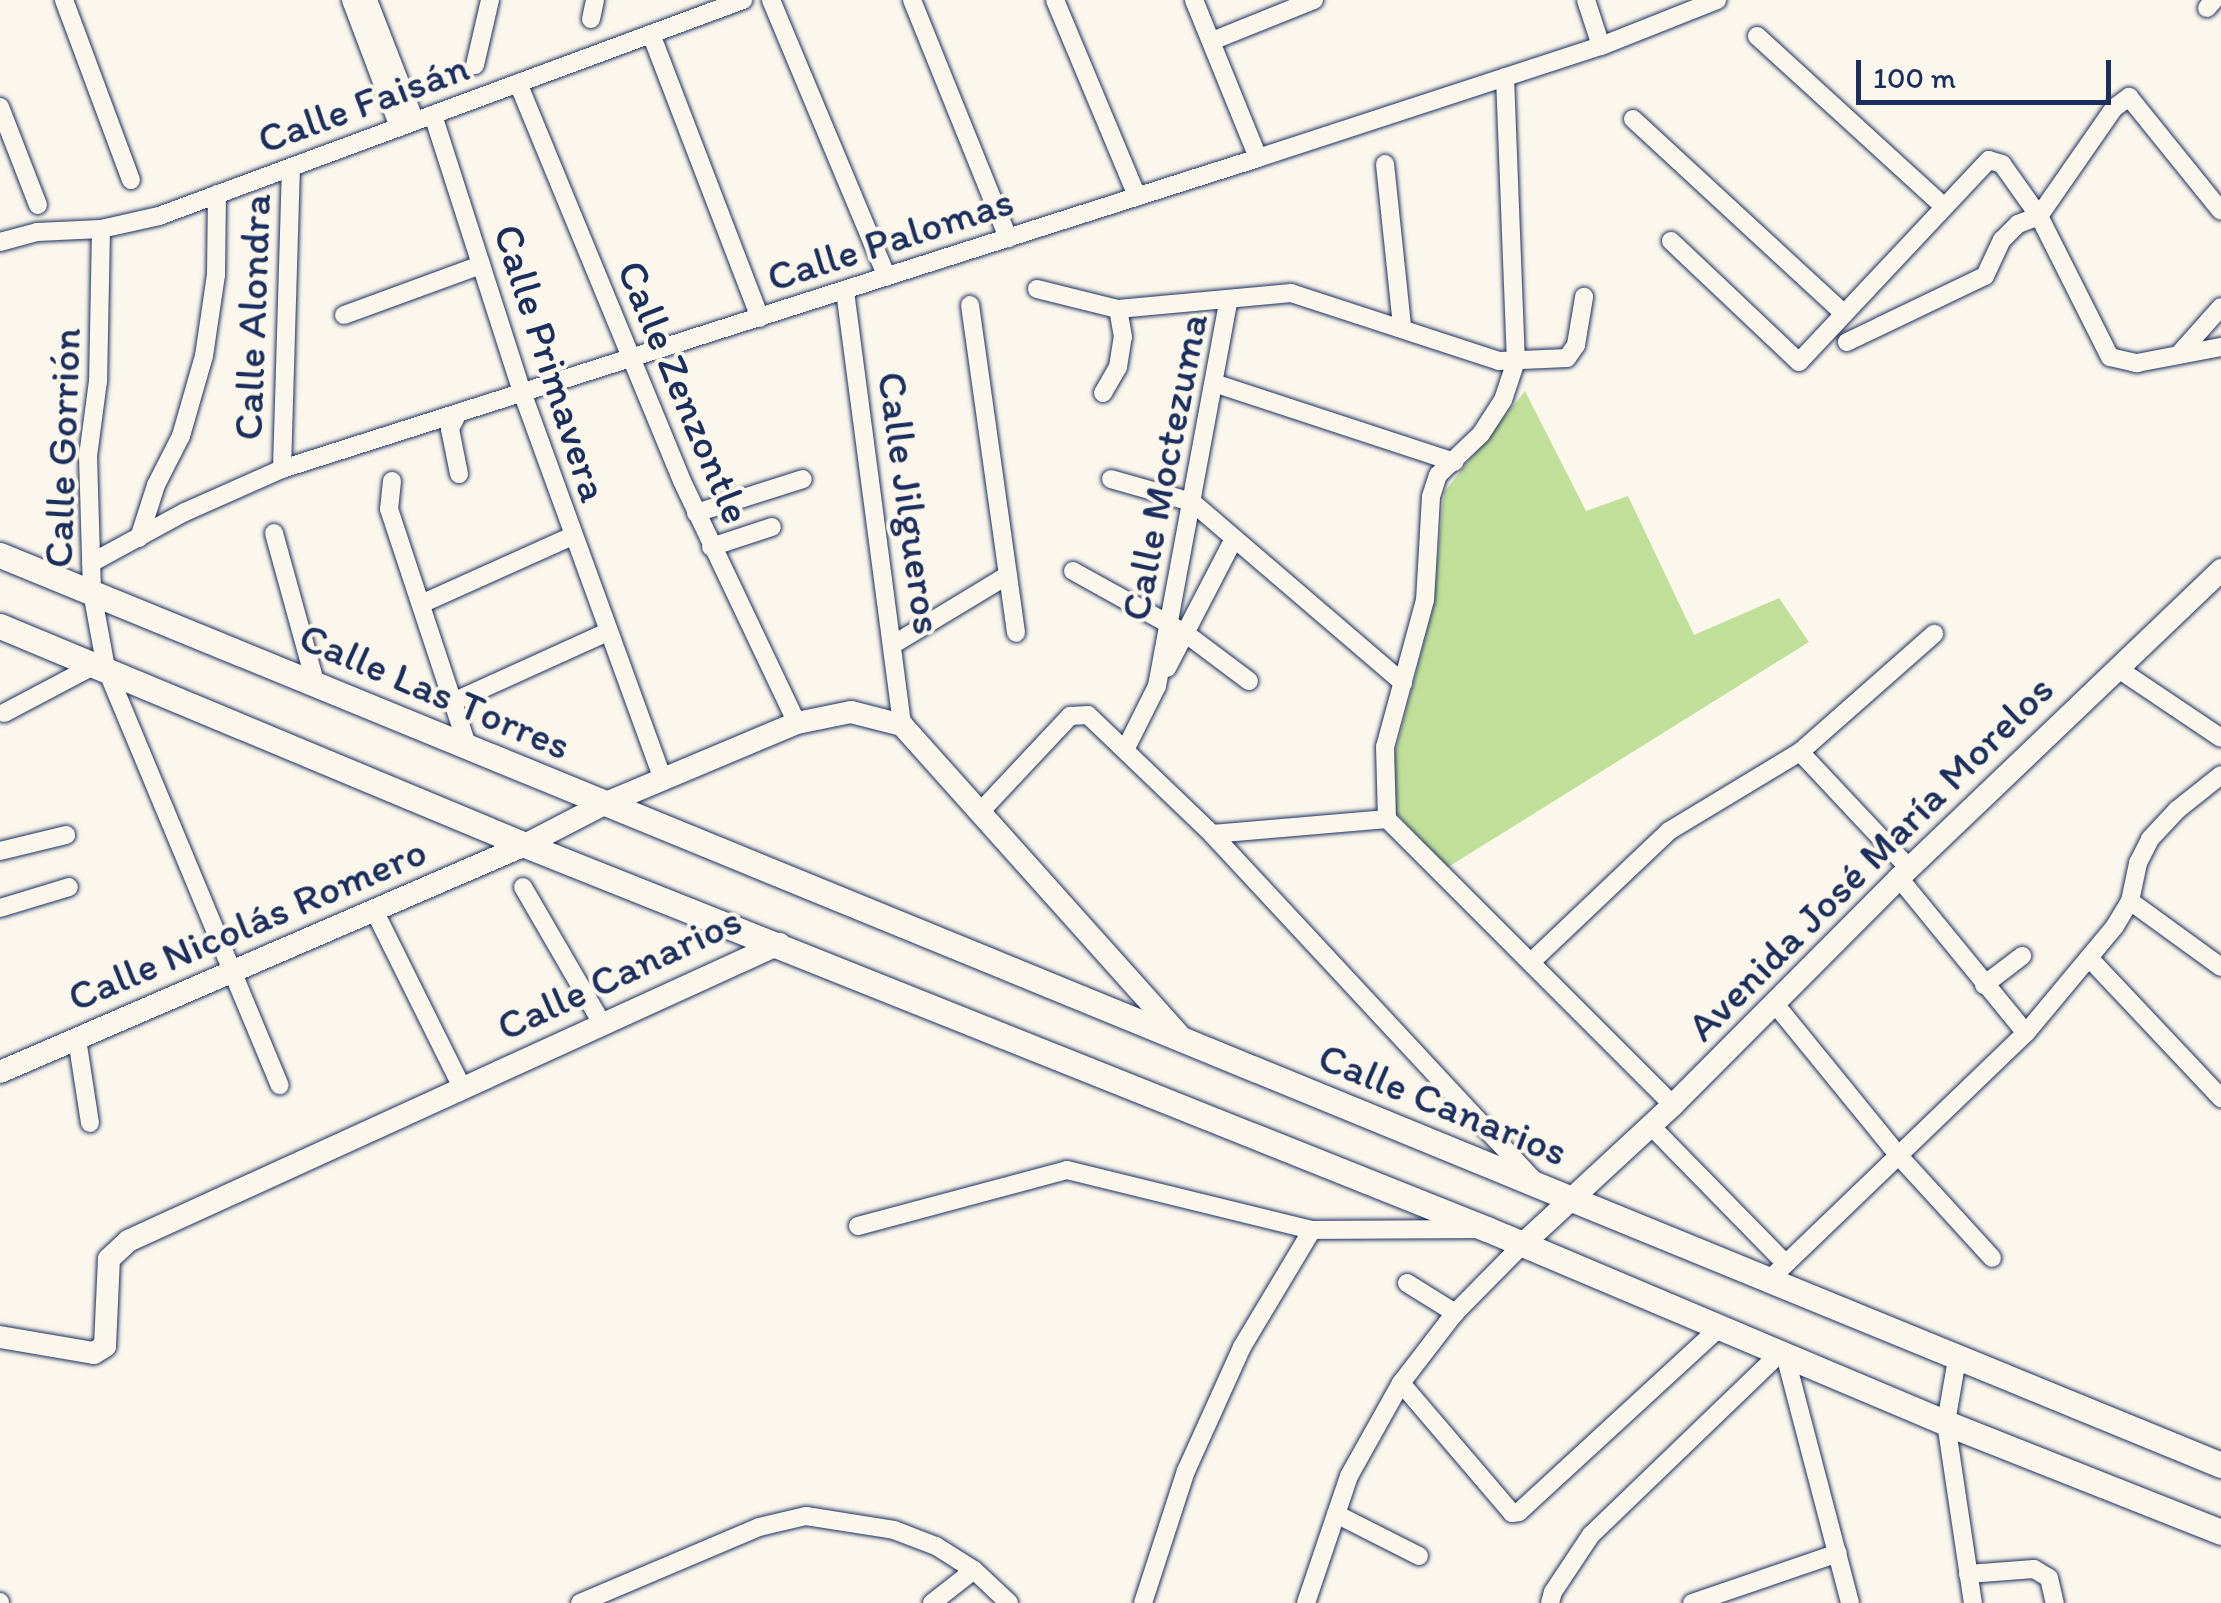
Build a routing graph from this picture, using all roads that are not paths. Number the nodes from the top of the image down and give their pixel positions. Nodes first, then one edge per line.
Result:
1 (64, 0) edge
2 (350, 0) edge
3 (368, 0) edge
4 (490, 0) edge
5 (743, 0) edge
6 (771, 0) edge
7 (912, 0) edge
8 (1055, 0) edge
9 (1194, 0) edge
10 (1314, 0) edge
11 (1586, 0) edge
12 (1718, 0) edge
13 (651, 34) junction
14 (1757, 36) dead end
15 (1212, 41) junction
16 (1601, 46) junction
17 (474, 65) dead end
18 (1504, 77) junction
19 (518, 83) junction
20 (0, 107) edge
21 (433, 114) junction
22 (1633, 118) dead end
23 (407, 124) junction
24 (1258, 158) junction
25 (1384, 164) dead end
26 (291, 167) junction
27 (131, 180) dead end
28 (217, 194) junction
29 (1138, 196) junction
30 (38, 205) dead end
31 (1942, 206) junction
32 (2221, 211) edge
33 (2039, 216) junction
34 (101, 230) junction
35 (1008, 238) junction
36 (1671, 241) dead end
37 (0, 242) edge
38 (481, 265) junction
39 (887, 277) junction
40 (1037, 290) dead end
41 (844, 292) junction
42 (1584, 297) dead end
43 (1228, 302) junction
44 (970, 306) dead end
45 (2221, 306) edge
46 (1118, 308) junction
47 (1844, 313) junction
48 (344, 315) dead end
49 (760, 318) junction
50 (1402, 326) junction
51 (1847, 342) dead end
52 (2221, 347) edge
53 (2181, 352) junction
54 (630, 358) junction
55 (1516, 361) junction
56 (1214, 382) junction
57 (522, 392) junction
58 (1103, 393) dead end
59 (458, 413) junction
60 (1454, 462) junction
61 (282, 469) junction
62 (459, 474) dead end
63 (804, 479) dead end
64 (1111, 479) dead end
65 (392, 480) dead end
66 (1192, 502) junction
67 (696, 513) junction
68 (772, 527) dead end
69 (274, 533) dead end
70 (572, 536) junction
71 (139, 538) junction
72 (1234, 539) junction
73 (711, 547) junction
74 (0, 554) edge
75 (91, 562) junction
76 (2221, 570) edge
77 (1073, 571) dead end
78 (1008, 575) junction
79 (92, 592) junction
80 (421, 604) junction
81 (0, 626) edge
82 (1177, 629) junction
83 (607, 632) junction
84 (1016, 633) dead end
85 (1934, 634) dead end
86 (894, 644) junction
87 (100, 666) junction
88 (2116, 668) junction
89 (1249, 682) dead end
90 (1404, 683) junction
91 (316, 685) junction
92 (453, 702) junction
93 (4, 713) dead end
94 (796, 723) junction
95 (902, 725) junction
96 (2221, 738) edge
97 (468, 748) junction
98 (1126, 748) junction
99 (1800, 752) junction
100 (2221, 775) edge
101 (663, 780) junction
102 (604, 804) junction
103 (980, 812) junction
104 (1387, 818) junction
105 (1212, 834) junction
106 (66, 835) dead end
107 (525, 845) junction
108 (0, 851) edge
109 (1904, 873) junction
110 (68, 887) dead end
111 (523, 887) dead end
112 (841, 900) joint
113 (2130, 901) junction
114 (0, 908) edge
115 (374, 910) junction
116 (779, 944) junction
117 (2022, 956) dead end
118 (2091, 960) junction
119 (1531, 962) junction
120 (2221, 968) edge
121 (234, 971) junction
122 (1984, 986) junction
123 (1775, 1004) junction
124 (602, 1026) junction
125 (2026, 1032) junction
126 (76, 1039) junction
127 (1185, 1042) junction
128 (0, 1072) edge
129 (280, 1085) dead end
130 (462, 1089) junction
131 (2221, 1098) edge
132 (1673, 1106) junction
133 (90, 1123) dead end
134 (1650, 1126) junction
135 (1899, 1156) junction
136 (1540, 1187) junction
137 (1571, 1200) junction
138 (858, 1226) dead end
139 (1488, 1229) junction
140 (1312, 1230) junction
141 (1524, 1244) junction
142 (1992, 1258) dead end
143 (1777, 1272) junction
144 (1407, 1283) dead end
145 (1455, 1313) junction
146 (1720, 1327) junction
147 (0, 1337) edge
148 (1783, 1354) junction
149 (1957, 1359) junction
150 (1401, 1382) junction
151 (1946, 1423) junction
152 (2221, 1464) edge
153 (1336, 1514) junction
154 (2221, 1532) edge
155 (1838, 1554) junction
156 (1419, 1556) dead end
157 (974, 1570) junction
158 (1968, 1574) junction
159 (1557, 1599) edge
160 (580, 1603) edge
161 (932, 1603) edge
162 (1009, 1603) edge
163 (1143, 1603) edge
164 (1306, 1603) edge
165 (1692, 1603) edge
166 (1850, 1603) edge
167 (1973, 1603) edge
168 (2056, 1603) edge

1 - 27 street
2 - 23 street
3 - 23 street
4 - 17 street
5 - 13 street, Calle Faisán
6 - 39 street
7 - 35 street
8 - 29 street
9 - 15 street
10 - 15 street
11 - 16 street
12 - 16 street, Calle Palomas
13 - 19 street, Calle Faisán
13 - 49 street
14 - 31 street
15 - 24 street
16 - 18 street, Calle Palomas
18 - 24 street, Calle Palomas
18 - 55 street
19 - 21 street, Calle Faisán
19 - 54 street, Calle Zenzontle
20 - 30 street
21 - 23 street, Calle Faisán
21 - 38 street, Calle Primavera
22 - 47 street
23 - 26 street, Calle Faisán
24 - 29 street, Calle Palomas
25 - 50 street
26 - 28 street, Calle Faisán
26 - 61 street, Calle Alondra
28 - 34 street, Calle Faisán
28 - 71 street
29 - 35 street, Calle Palomas
31 - 33 street
31 - 47 street
32 - 33 street
33 - 51 street
33 - 53 street
34 - 37 street, Calle Faisán
34 - 75 street, Calle Gorrión
35 - 39 street, Calle Palomas
36 - 47 street
38 - 48 street
38 - 57 street, Calle Primavera
39 - 41 street, Calle Palomas
40 - 46 street
41 - 49 street, Calle Palomas
41 - 86 street, Calle Jilgueros
42 - 55 street, Calle Moctezuma
43 - 46 street
43 - 50 street, Calle Moctezuma
43 - 56 street, Calle Moctezuma
44 - 78 street
45 - 53 street
46 - 58 street
49 - 54 street, Calle Palomas
50 - 55 street, Calle Moctezuma
52 - 53 street
54 - 57 street, Calle Palomas
54 - 67 street, Calle Zenzontle
55 - 60 street
56 - 60 street
56 - 66 street, Calle Moctezuma
57 - 59 street, Calle Palomas
57 - 70 street, Calle Primavera
59 - 61 street, Calle Palomas
59 - 62 street
60 - 90 street
61 - 71 street, Calle Palomas
63 - 67 street
64 - 66 street
65 - 80 street
66 - 72 street
66 - 82 street, Calle Moctezuma
67 - 73 street, Calle Zenzontle
68 - 73 street
69 - 91 street
70 - 80 street
70 - 83 street, Calle Primavera
71 - 75 street, Calle Palomas
72 - 82 street
72 - 90 street
73 - 94 street, Calle Zenzontle
74 - 79 main road, Calle Las Torres
75 - 79 street, Calle Gorrión
76 - 88 street, Avenida José María Morelos
77 - 82 street
78 - 84 street
78 - 86 street
79 - 87 street, Calle Gorrión
79 - 91 main road, Calle Las Torres
80 - 92 street
81 - 87 main road
82 - 89 street
82 - 98 street, Calle Moctezuma
83 - 92 street
83 - 101 street, Calle Primavera
85 - 99 street
86 - 95 street, Calle Jilgueros
87 - 93 street
87 - 107 main road
87 - 121 street, Calle Gorrión
88 - 96 street
88 - 109 street, Avenida José María Morelos
90 - 104 street
91 - 97 main road, Calle Las Torres
92 - 97 street
94 - 95 street
94 - 101 street
95 - 103 street
97 - 102 main road, Calle Las Torres
98 - 103 street
98 - 105 street
99 - 109 street
99 - 119 street
100 - 113 street
101 - 102 street
102 - 107 street
102 - 112 main road, Calle Las Torres
103 - 127 street
104 - 105 street
104 - 119 street
105 - 136 street
106 - 108 street
107 - 115 street, Calle Nicolás Romero
107 - 116 main road
109 - 122 street
109 - 123 street, Avenida José María Morelos
110 - 114 street
111 - 124 street
112 - 127 main road, Calle Canarios
113 - 118 street
113 - 120 street
115 - 121 street, Calle Nicolás Romero
115 - 130 street
116 - 124 street, Calle Canarios
116 - 139 main road, Calle Canarios
117 - 122 street
118 - 125 street
118 - 131 street
119 - 132 street
121 - 126 street, Calle Nicolás Romero
121 - 129 street, Calle Gorrión
122 - 125 street
123 - 132 street, Avenida José María Morelos
123 - 135 street
124 - 130 street, Calle Canarios
125 - 135 street
126 - 128 street, Calle Nicolás Romero
126 - 133 street
127 - 136 main road, Calle Canarios
130 - 147 street, Calle Canarios
132 - 134 street, Avenida José María Morelos
134 - 137 street, Avenida José María Morelos
134 - 143 street
135 - 142 street
135 - 143 street
136 - 137 main road, Calle Canarios
137 - 141 street, Avenida José María Morelos
137 - 143 main road, Calle Canarios
138 - 140 street
139 - 140 street
139 - 141 main road, Calle Canarios
140 - 163 street
141 - 145 street
141 - 146 main road, Calle Canarios
143 - 149 main road, Calle Canarios
144 - 145 street
145 - 150 street
146 - 148 main road, Calle Canarios
146 - 150 street
148 - 151 main road, Calle Canarios
148 - 155 street
148 - 159 street
149 - 151 street
149 - 152 main road
150 - 153 street
151 - 154 main road
151 - 158 street
153 - 156 street
153 - 164 street
155 - 165 street
155 - 166 street
157 - 160 street
157 - 161 street
157 - 162 street
158 - 167 street
158 - 168 street

